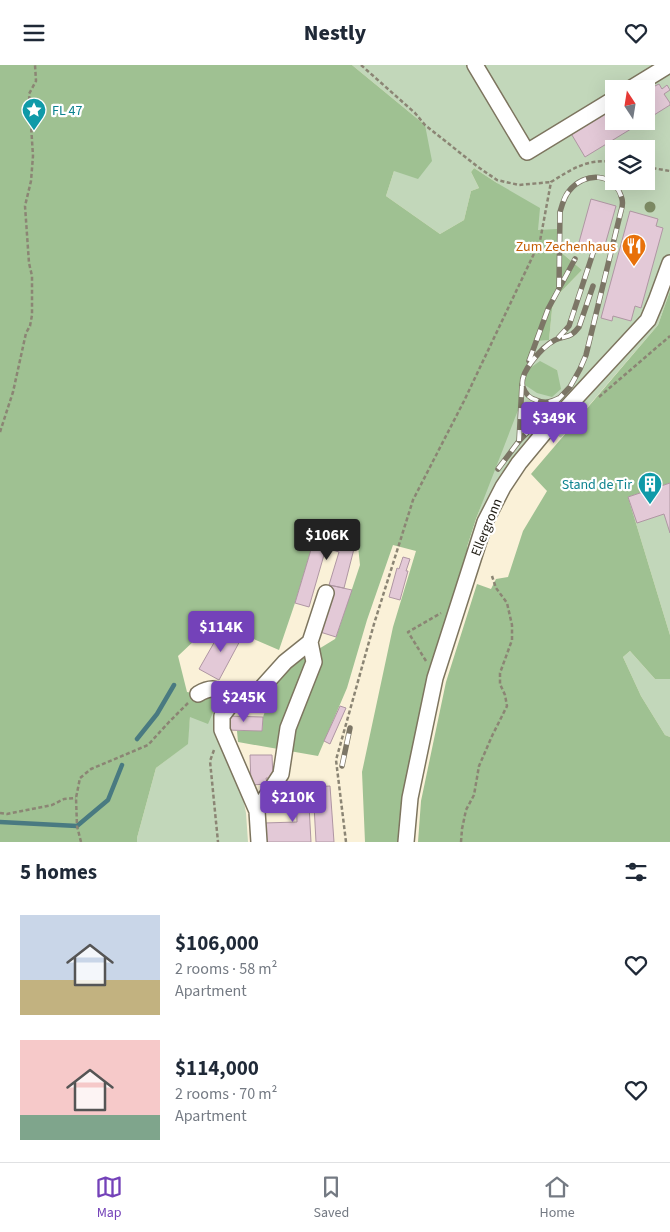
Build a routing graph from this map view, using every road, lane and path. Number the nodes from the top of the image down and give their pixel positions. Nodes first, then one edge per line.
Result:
1 (34, 65) edge
2 (361, 65) edge
3 (475, 65) edge
4 (669, 65) edge
5 (645, 80) edge
6 (605, 104) edge
7 (605, 161) edge
8 (655, 168) edge
9 (670, 171) edge
10 (551, 181) junction
11 (670, 263) edge
12 (670, 336) edge
13 (598, 398) dead end
14 (0, 432) edge
15 (492, 576) dead end
16 (326, 593) dead end
17 (460, 602) junction
18 (310, 642) junction
19 (435, 678) junction
20 (198, 694) joint
21 (234, 699) junction
22 (222, 730) junction
23 (76, 798) junction
24 (257, 811) junction
25 (0, 813) edge
26 (80, 842) edge
27 (218, 842) edge
28 (259, 842) edge
29 (346, 842) edge
30 (406, 842) edge
31 (461, 842) edge

1 - 14 path
2 - 10 path
3 - 6 street
4 - 5 street
7 - 10 path
8 - 9 path
10 - 29 path
11 - 17 street, Ellergronn
12 - 13 path
15 - 31 path
16 - 18 street
17 - 19 street, Ellergronn
17 - 19 path
18 - 21 street
18 - 24 street
19 - 30 street, Ellergronn
20 - 21 street
20 - 23 path
21 - 22 street
22 - 24 street
22 - 27 path
23 - 25 path
23 - 26 path
24 - 28 street

